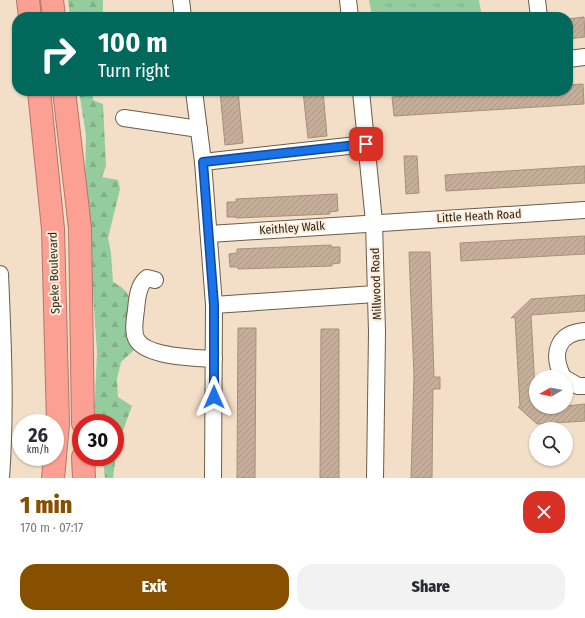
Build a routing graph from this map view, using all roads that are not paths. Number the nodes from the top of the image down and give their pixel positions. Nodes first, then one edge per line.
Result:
1 (28, 0) edge
2 (52, 0) edge
3 (180, 0) edge
4 (348, 0) edge
5 (538, 0) edge
6 (29, 12) edge
7 (53, 12) edge
8 (182, 12) edge
9 (349, 12) edge
10 (539, 12) edge
11 (585, 57) edge
12 (573, 58) edge
13 (40, 96) edge
14 (65, 96) edge
15 (195, 96) edge
16 (361, 96) edge
17 (124, 118) dead end
18 (199, 129) junction
19 (366, 144) junction
20 (203, 162) junction
21 (585, 210) edge
22 (374, 222) junction
23 (210, 234) junction
24 (0, 274) edge
25 (155, 280) dead end
26 (375, 294) junction
27 (214, 305) junction
28 (585, 331) edge
29 (214, 359) junction
30 (559, 370) edge
31 (573, 383) edge
32 (585, 386) edge
33 (58, 414) edge
34 (83, 414) edge
35 (54, 466) edge
36 (84, 466) edge
37 (1, 478) edge
38 (53, 478) edge
39 (84, 478) edge
40 (213, 478) edge
41 (375, 478) edge

1 - 6 highway
2 - 7 highway
3 - 8 street
4 - 9 street
5 - 10 street
11 - 12 street
13 - 33 highway, Speke Boulevard
14 - 34 highway
15 - 18 street
16 - 19 street, Millwood Road
17 - 18 street
18 - 20 street
19 - 20 street
19 - 22 street, Millwood Road
20 - 23 street
21 - 22 street, Little Heath Road
22 - 23 street, Keithley Walk
22 - 26 street, Millwood Road
23 - 27 street
24 - 37 street
25 - 29 street
26 - 27 street
26 - 41 street, Millwood Road
27 - 29 street
28 - 30 street
29 - 40 street
31 - 32 street
35 - 38 highway, Speke Boulevard
36 - 39 highway

